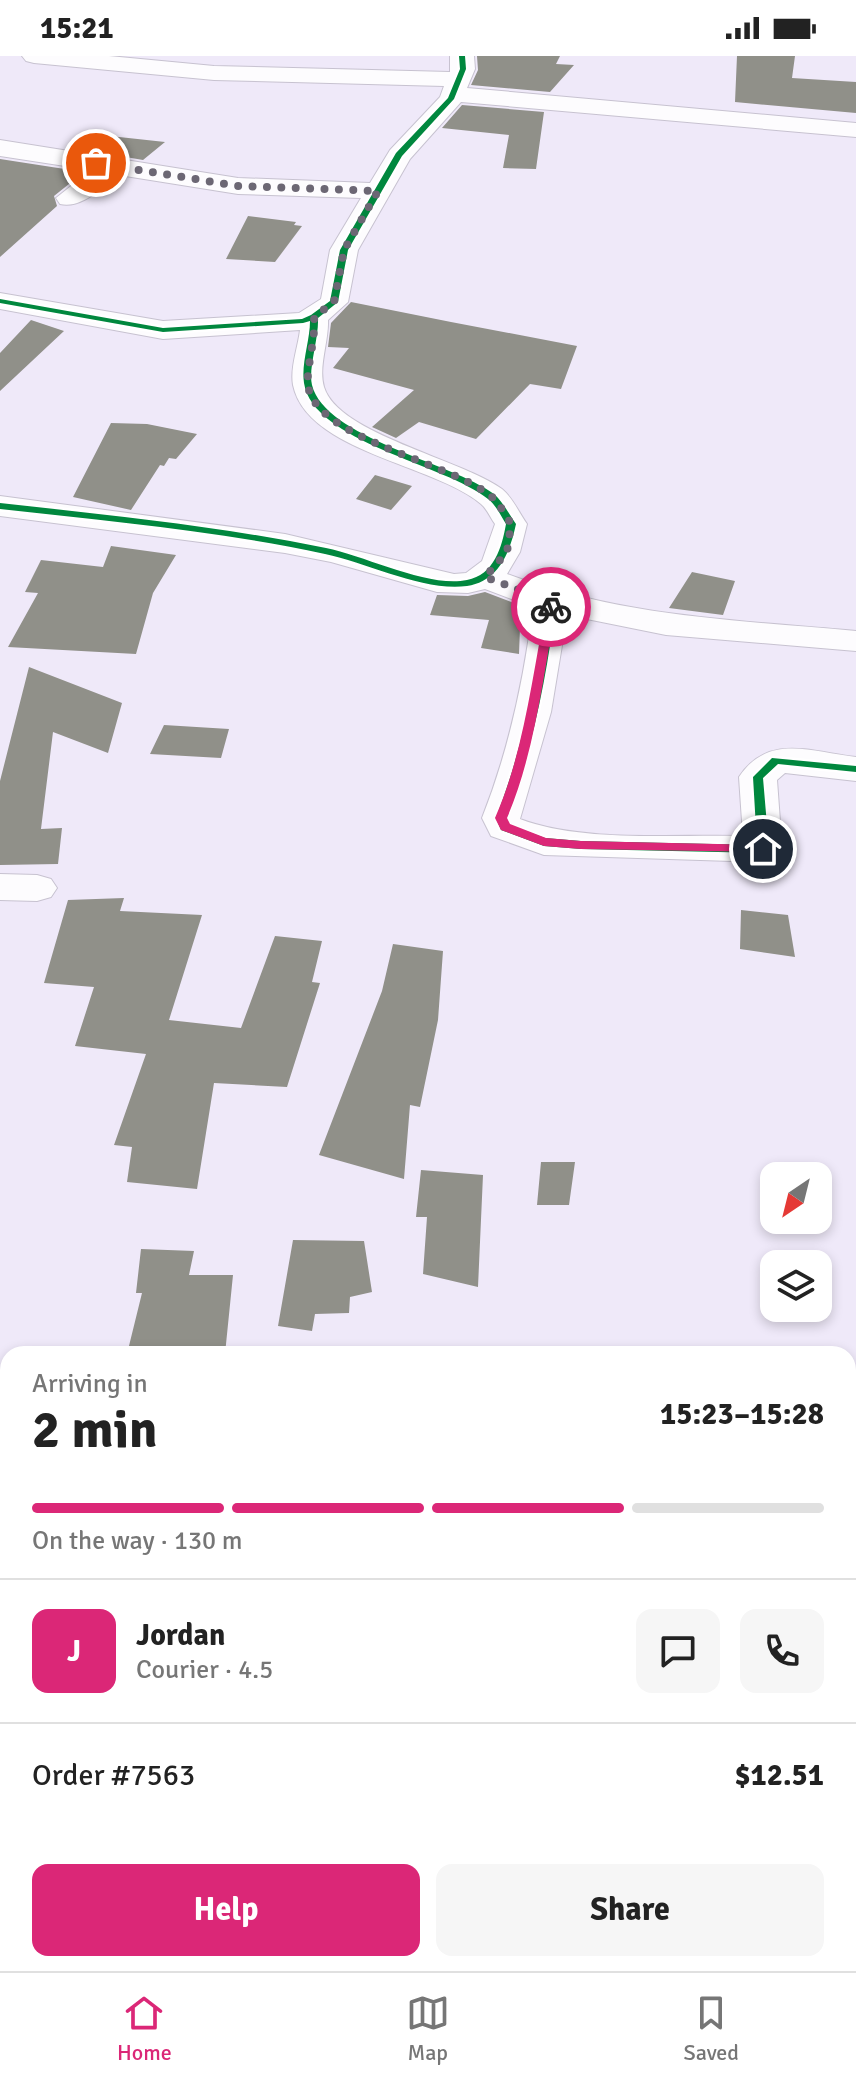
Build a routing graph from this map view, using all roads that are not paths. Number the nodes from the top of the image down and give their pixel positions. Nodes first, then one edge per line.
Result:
1 (34, 56) edge
2 (458, 76) edge
3 (856, 130) edge
4 (0, 148) edge
5 (114, 166) junction
6 (378, 191) junction
7 (69, 198) dead end
8 (0, 301) edge
9 (314, 317) junction
10 (0, 506) edge
11 (485, 577) junction
12 (551, 602) junction
13 (856, 641) edge
14 (856, 769) edge

1 - 2 street
2 - 3 street
2 - 6 street
4 - 5 street
5 - 6 street
5 - 7 street
6 - 9 street
8 - 9 street
9 - 11 street
10 - 11 street
11 - 12 street
12 - 13 street
12 - 14 street

